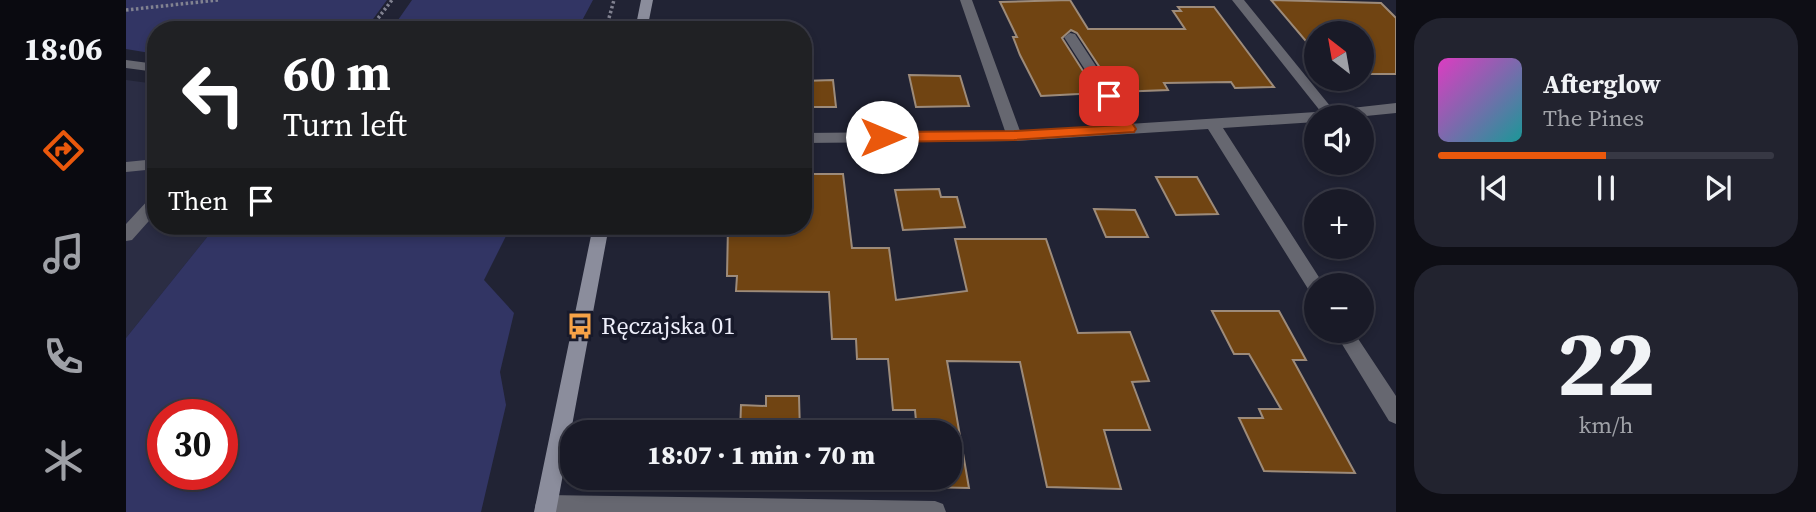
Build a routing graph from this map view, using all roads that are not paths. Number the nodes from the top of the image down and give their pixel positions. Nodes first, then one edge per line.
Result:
1 (647, 0) edge
2 (966, 0) edge
3 (1238, 0) edge
4 (643, 21) edge
5 (1070, 37) dead end
6 (126, 64) edge
7 (147, 67) edge
8 (1313, 105) edge
9 (1396, 108) edge
10 (1374, 111) edge
11 (1304, 118) edge
12 (1213, 124) junction
13 (1130, 129) junction
14 (1014, 136) junction
15 (812, 138) edge
16 (147, 165) edge
17 (126, 167) edge
18 (147, 212) edge
19 (126, 235) edge
20 (599, 235) edge
21 (1307, 273) edge
22 (1351, 343) edge
23 (1396, 414) edge
24 (546, 509) edge
25 (935, 512) edge

1 - 4 main road
2 - 14 street
3 - 8 street
5 - 13 street
6 - 7 street
9 - 10 street
11 - 12 street
12 - 13 street
12 - 21 street
13 - 14 street
14 - 15 street
16 - 17 street
18 - 19 street
20 - 24 main road
22 - 23 street
24 - 25 street

